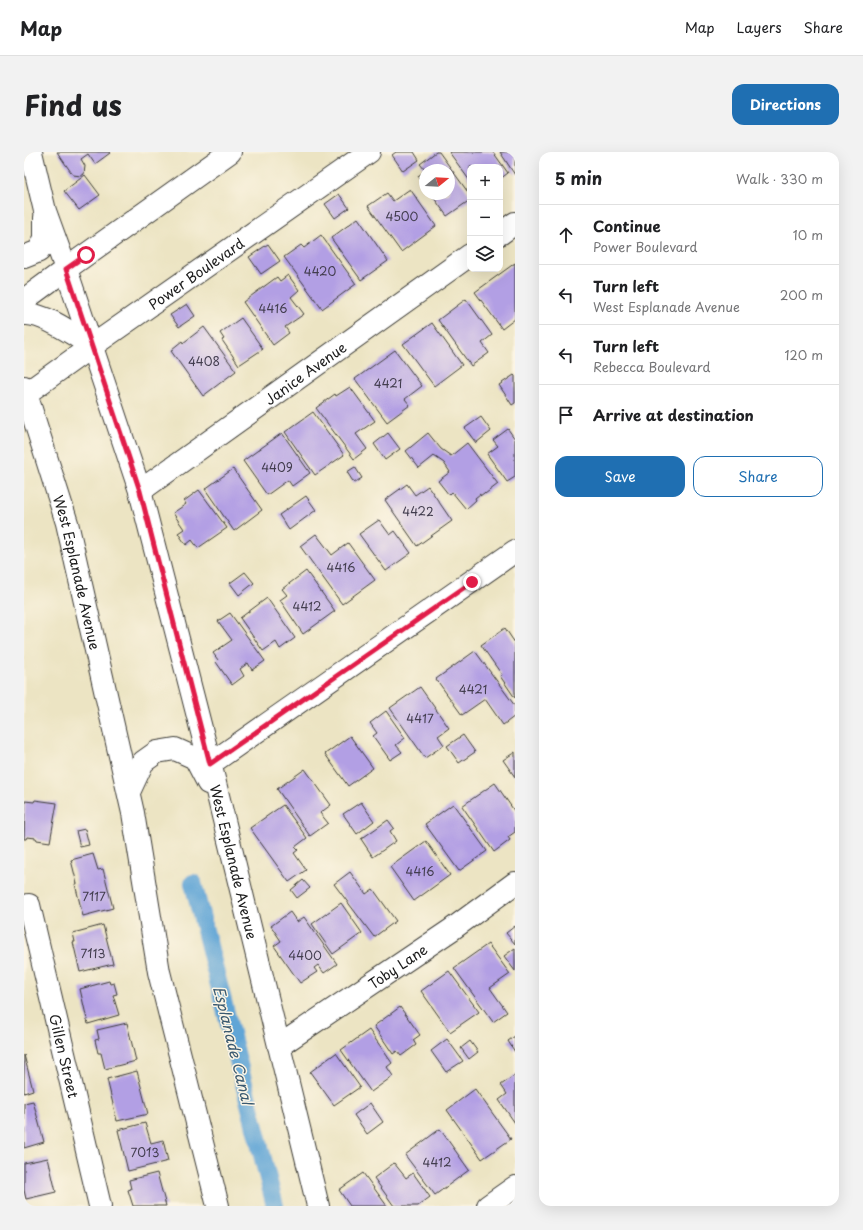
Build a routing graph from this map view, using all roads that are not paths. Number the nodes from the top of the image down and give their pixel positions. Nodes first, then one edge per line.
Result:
1 (31, 152) edge
2 (230, 152) edge
3 (349, 152) edge
4 (369, 152) edge
5 (338, 174) junction
6 (45, 211) junction
7 (515, 223) edge
8 (503, 232) edge
9 (467, 257) edge
10 (24, 258) edge
11 (66, 269) junction
12 (24, 300) edge
13 (24, 314) edge
14 (92, 346) junction
15 (25, 392) edge
16 (140, 491) junction
17 (515, 551) edge
18 (210, 764) junction
19 (129, 792) junction
20 (221, 807) junction
21 (515, 883) edge
22 (29, 905) dead end
23 (279, 1046) junction
24 (515, 1187) edge
25 (100, 1206) edge
26 (218, 1206) edge
27 (318, 1206) edge
28 (488, 1206) edge

1 - 6 main road, West Esplanade Avenue
2 - 11 main road
3 - 5 main road
4 - 5 main road, Power Boulevard
5 - 14 main road, Power Boulevard
6 - 10 main road
6 - 11 main road, West Esplanade Avenue
7 - 8 main road
9 - 16 main road, Janice Avenue
11 - 12 main road
11 - 14 main road, West Esplanade Avenue
13 - 14 main road
14 - 15 main road, Power Boulevard
14 - 16 main road, West Esplanade Avenue
15 - 19 main road, West Esplanade Avenue
16 - 18 main road, West Esplanade Avenue
17 - 18 main road
18 - 20 main road, West Esplanade Avenue
19 - 20 main road
19 - 26 main road, West Esplanade Avenue
20 - 23 main road, West Esplanade Avenue
21 - 23 main road, Toby Lane
22 - 25 main road, Gillen Street
23 - 27 main road, West Esplanade Avenue
24 - 28 main road

